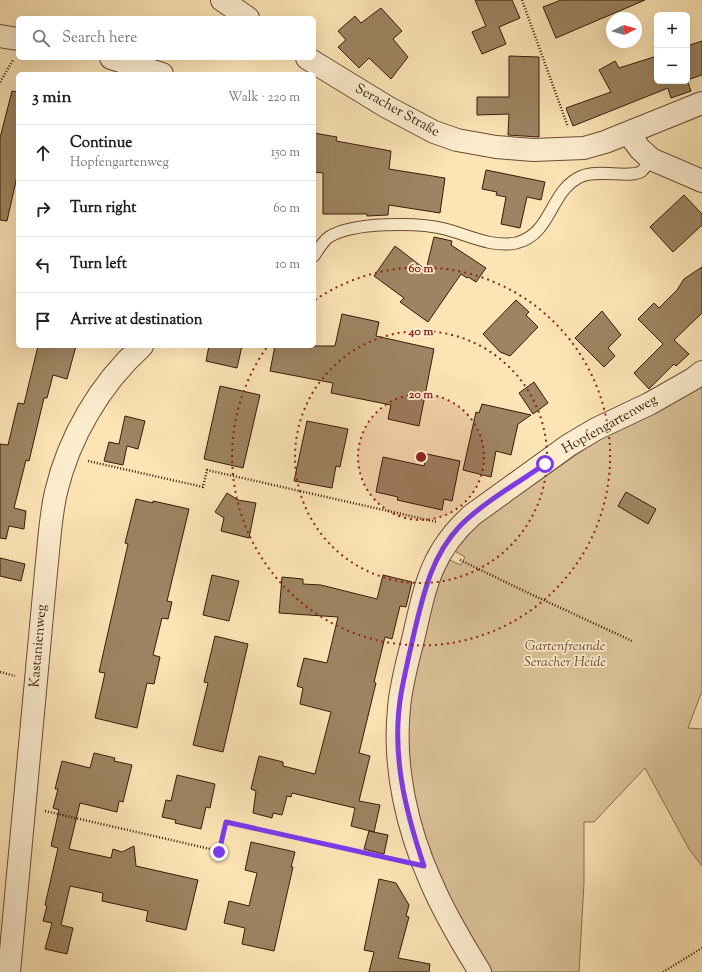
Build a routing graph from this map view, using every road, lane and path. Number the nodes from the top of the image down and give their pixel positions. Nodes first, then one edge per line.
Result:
1 (222, 0) edge
2 (522, 0) edge
3 (245, 16) edge
4 (0, 36) edge
5 (16, 46) edge
6 (16, 49) edge
7 (117, 60) edge
8 (310, 60) edge
9 (156, 72) edge
10 (0, 82) edge
11 (702, 103) edge
12 (628, 133) junction
13 (574, 149) junction
14 (651, 160) junction
15 (702, 181) edge
16 (316, 253) edge
17 (140, 348) edge
18 (702, 372) edge
19 (67, 455) junction
20 (458, 528) junction
21 (442, 550) junction
22 (632, 641) dead end
23 (25, 806) junction
24 (424, 866) junction
25 (702, 948) edge
26 (9, 972) edge
27 (480, 972) edge
28 (663, 972) edge

1 - 3 street
2 - 13 path
4 - 5 street
6 - 10 path
7 - 9 street
8 - 13 street, Seracher Straße
11 - 12 street, Seracher Straße
12 - 13 street, Seracher Straße
12 - 14 street
14 - 15 street
14 - 16 lane
17 - 19 street, Kastanienweg
18 - 20 street, Hopfengartenweg
19 - 20 path
19 - 23 street, Kastanienweg
20 - 21 street, Hopfengartenweg
21 - 22 path
21 - 24 street, Hopfengartenweg
23 - 24 path
23 - 26 street, Kastanienweg
24 - 27 street, Hopfengartenweg
25 - 28 path

